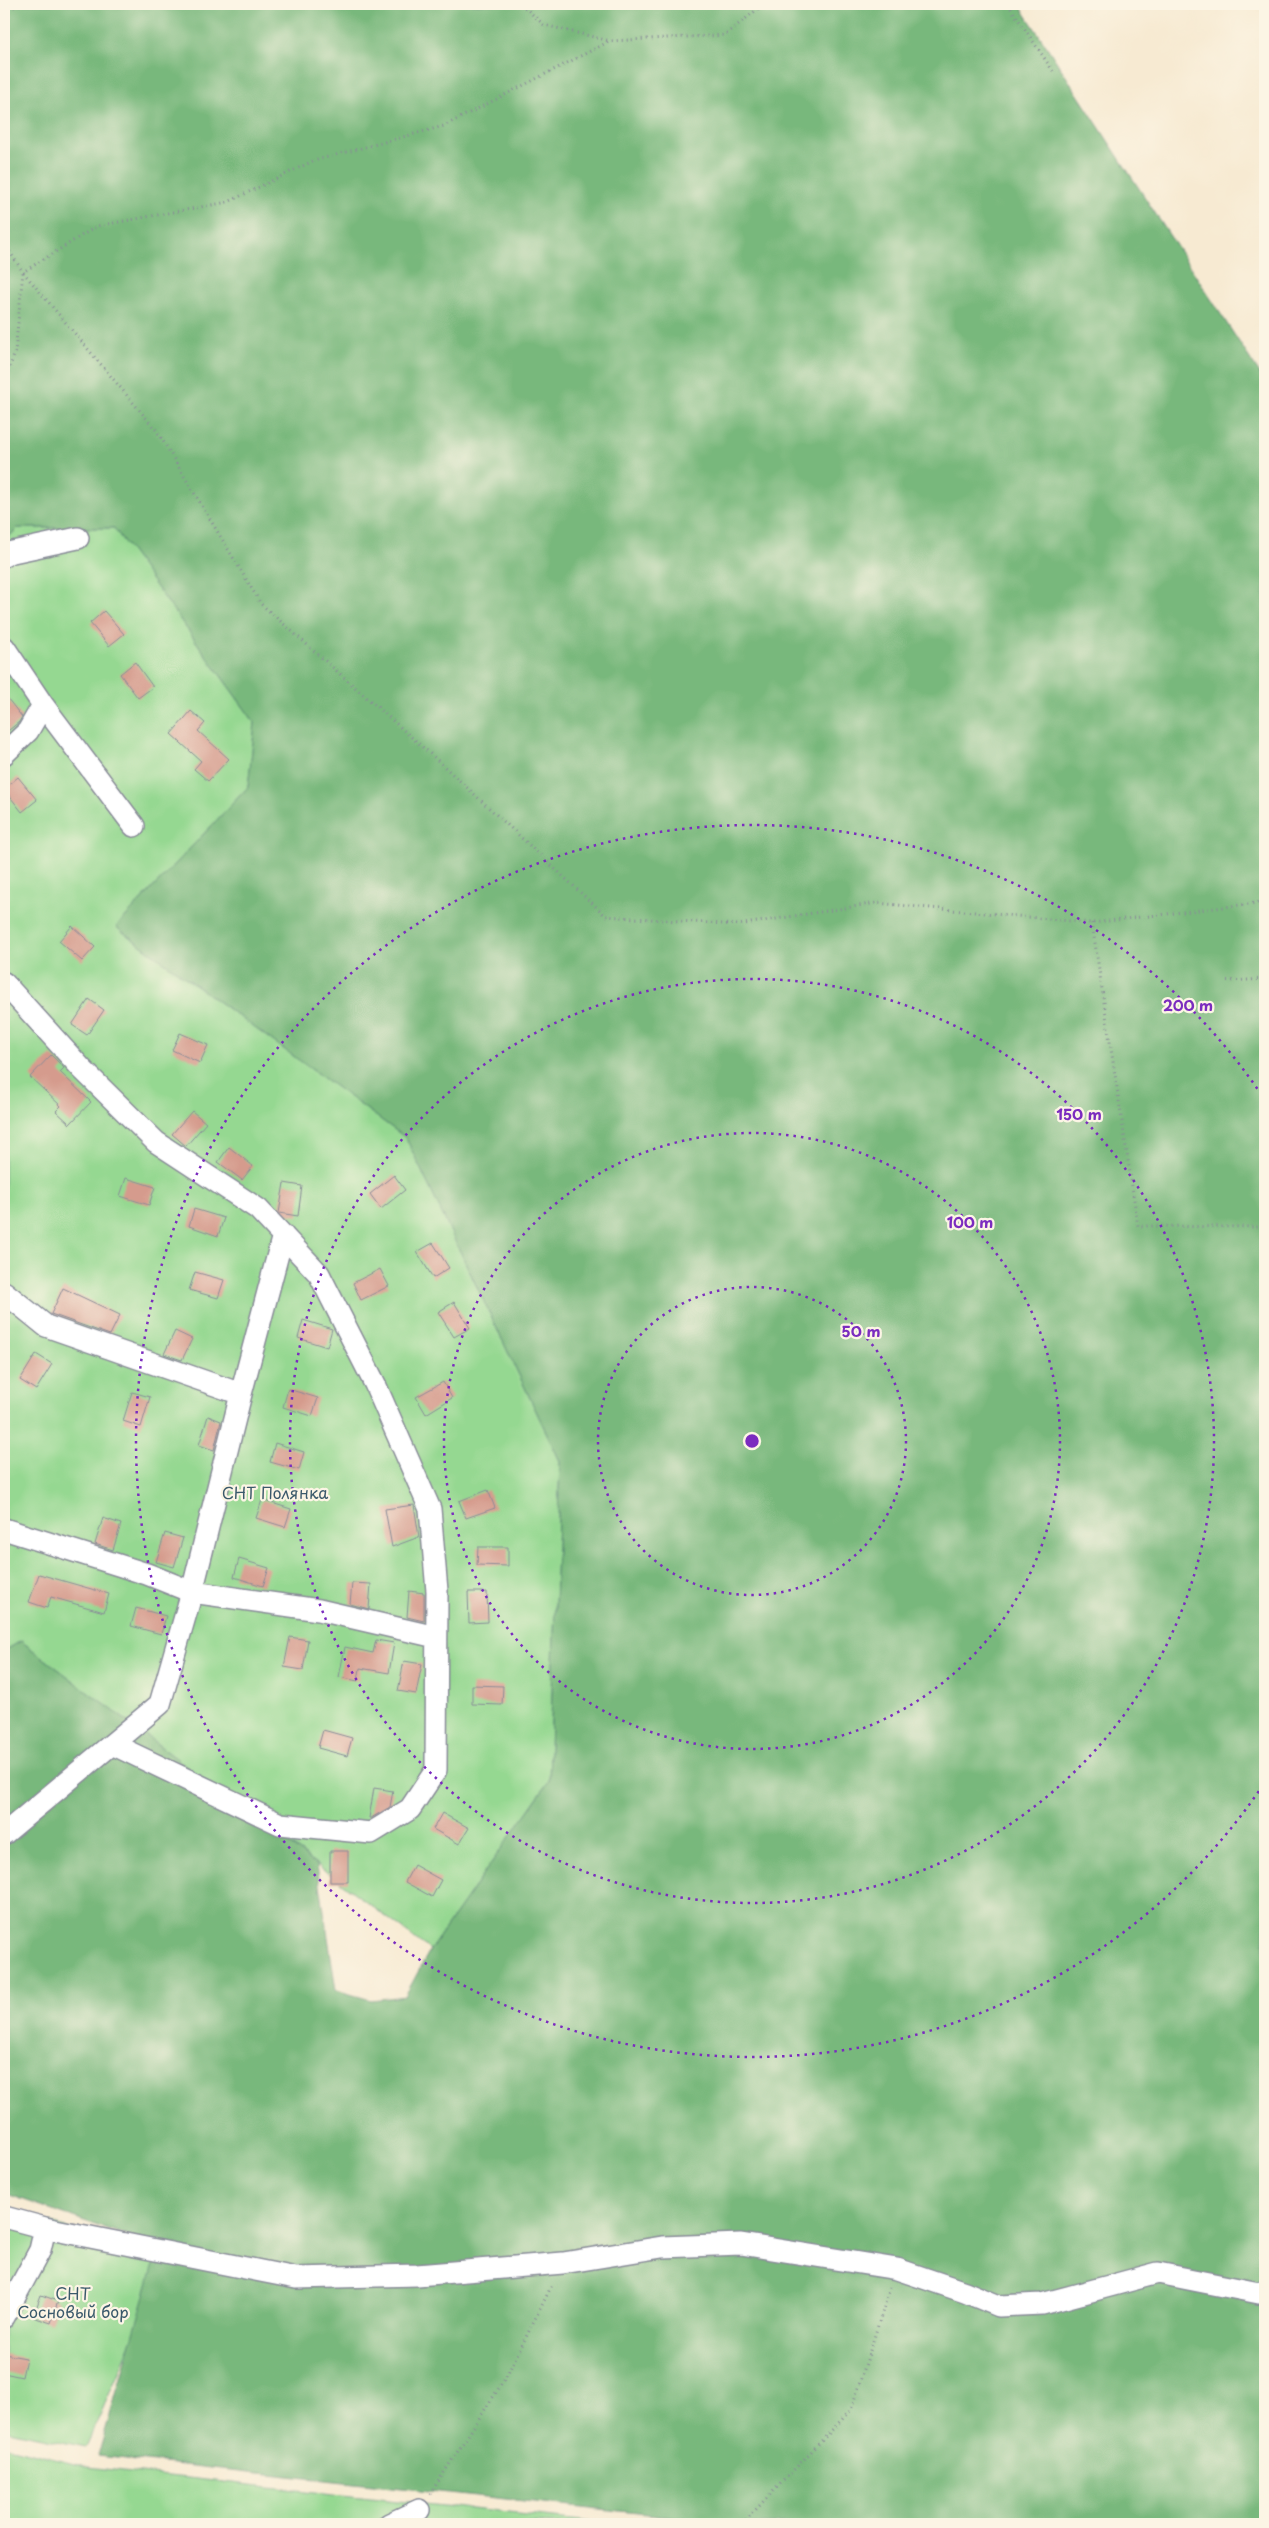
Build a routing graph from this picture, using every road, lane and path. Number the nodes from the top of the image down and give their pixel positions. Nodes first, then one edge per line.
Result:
1 (23, 4) edge
2 (521, 4) edge
3 (764, 4) edge
4 (1008, 4) edge
5 (4, 10) edge
6 (610, 41) junction
7 (1053, 71) dead end
8 (4, 243) edge
9 (23, 272) junction
10 (4, 381) edge
11 (78, 538) dead end
12 (4, 556) edge
13 (4, 647) edge
14 (43, 705) junction
15 (4, 754) edge
16 (134, 826) dead end
17 (1265, 902) edge
18 (1092, 923) junction
19 (1265, 979) edge
20 (1227, 981) dead end
21 (4, 982) edge
22 (1265, 1226) edge
23 (283, 1235) junction
24 (4, 1292) edge
25 (241, 1394) junction
26 (4, 1529) edge
27 (192, 1592) junction
28 (436, 1637) junction
29 (112, 1744) junction
30 (4, 1834) edge
31 (4, 2217) edge
32 (45, 2228) junction
33 (563, 2263) junction
34 (897, 2269) junction
35 (1265, 2290) edge
36 (4, 2317) edge
37 (419, 2510) joint
38 (389, 2524) edge
39 (742, 2524) edge

1 - 5 path
2 - 6 path
3 - 6 path
4 - 7 path
6 - 9 path
8 - 9 path
9 - 10 path
9 - 18 path
11 - 12 street
13 - 14 street
14 - 15 street
14 - 16 street
17 - 18 path
18 - 22 path
19 - 20 path
21 - 23 street
23 - 25 street
23 - 28 street
24 - 25 street
25 - 27 street
26 - 27 street
27 - 28 street
27 - 29 street
28 - 29 street
29 - 30 street
31 - 32 street
32 - 33 street
32 - 36 street
33 - 34 street
33 - 37 path
34 - 35 street
34 - 39 path
37 - 38 street

